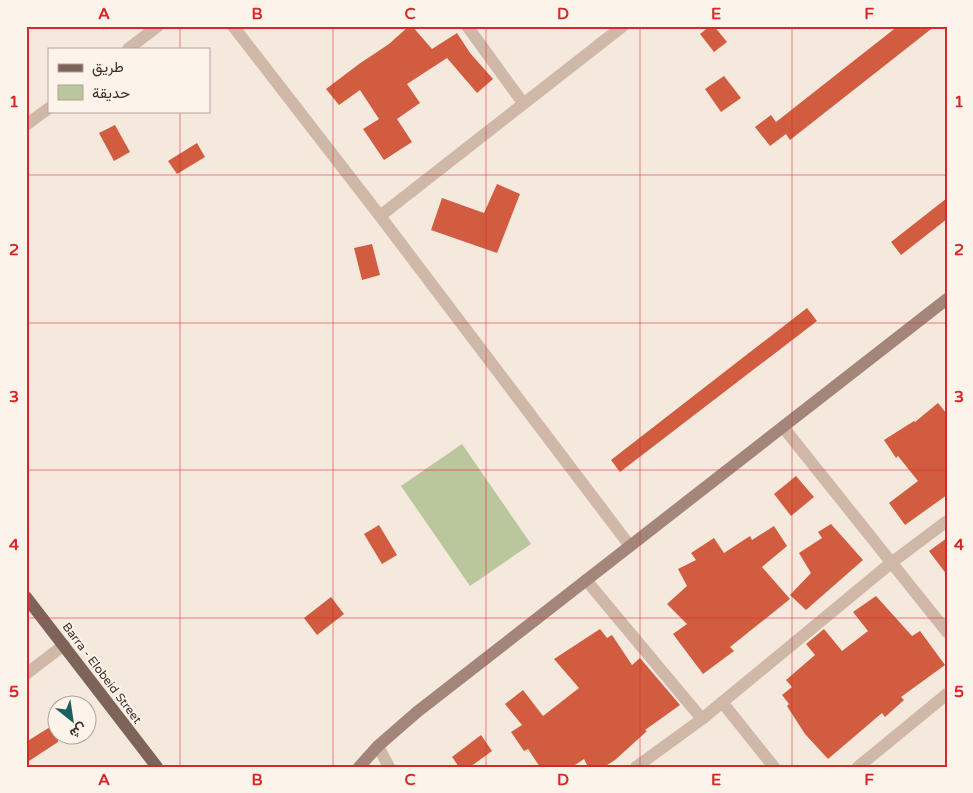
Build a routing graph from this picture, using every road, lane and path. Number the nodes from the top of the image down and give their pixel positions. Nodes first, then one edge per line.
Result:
1 (158, 26) edge
2 (232, 26) edge
3 (467, 26) edge
4 (622, 26) edge
5 (129, 48) edge
6 (523, 103) junction
7 (48, 109) edge
8 (26, 125) edge
9 (380, 216) junction
10 (947, 300) edge
11 (783, 427) junction
12 (947, 521) edge
13 (630, 546) junction
14 (891, 562) junction
15 (586, 580) junction
16 (26, 597) edge
17 (947, 632) edge
18 (64, 645) junction
19 (26, 674) edge
20 (947, 694) edge
21 (722, 702) junction
22 (702, 719) junction
23 (378, 746) junction
24 (859, 766) edge
25 (157, 767) edge
26 (359, 767) edge
27 (389, 767) edge
28 (636, 767) edge
29 (774, 767) edge

1 - 5 street
2 - 9 street
3 - 6 street
4 - 6 street
6 - 9 street
7 - 8 street
9 - 13 street
10 - 11 street
11 - 13 street
11 - 14 street
12 - 14 street
13 - 15 street
14 - 17 street
14 - 21 street
15 - 22 street
15 - 23 street
16 - 18 main road, Barra - Elobeid Street
18 - 19 street
18 - 25 main road, Barra - Elobeid Street
20 - 24 street
21 - 22 street
21 - 29 street
22 - 28 street
23 - 26 street
23 - 27 street

